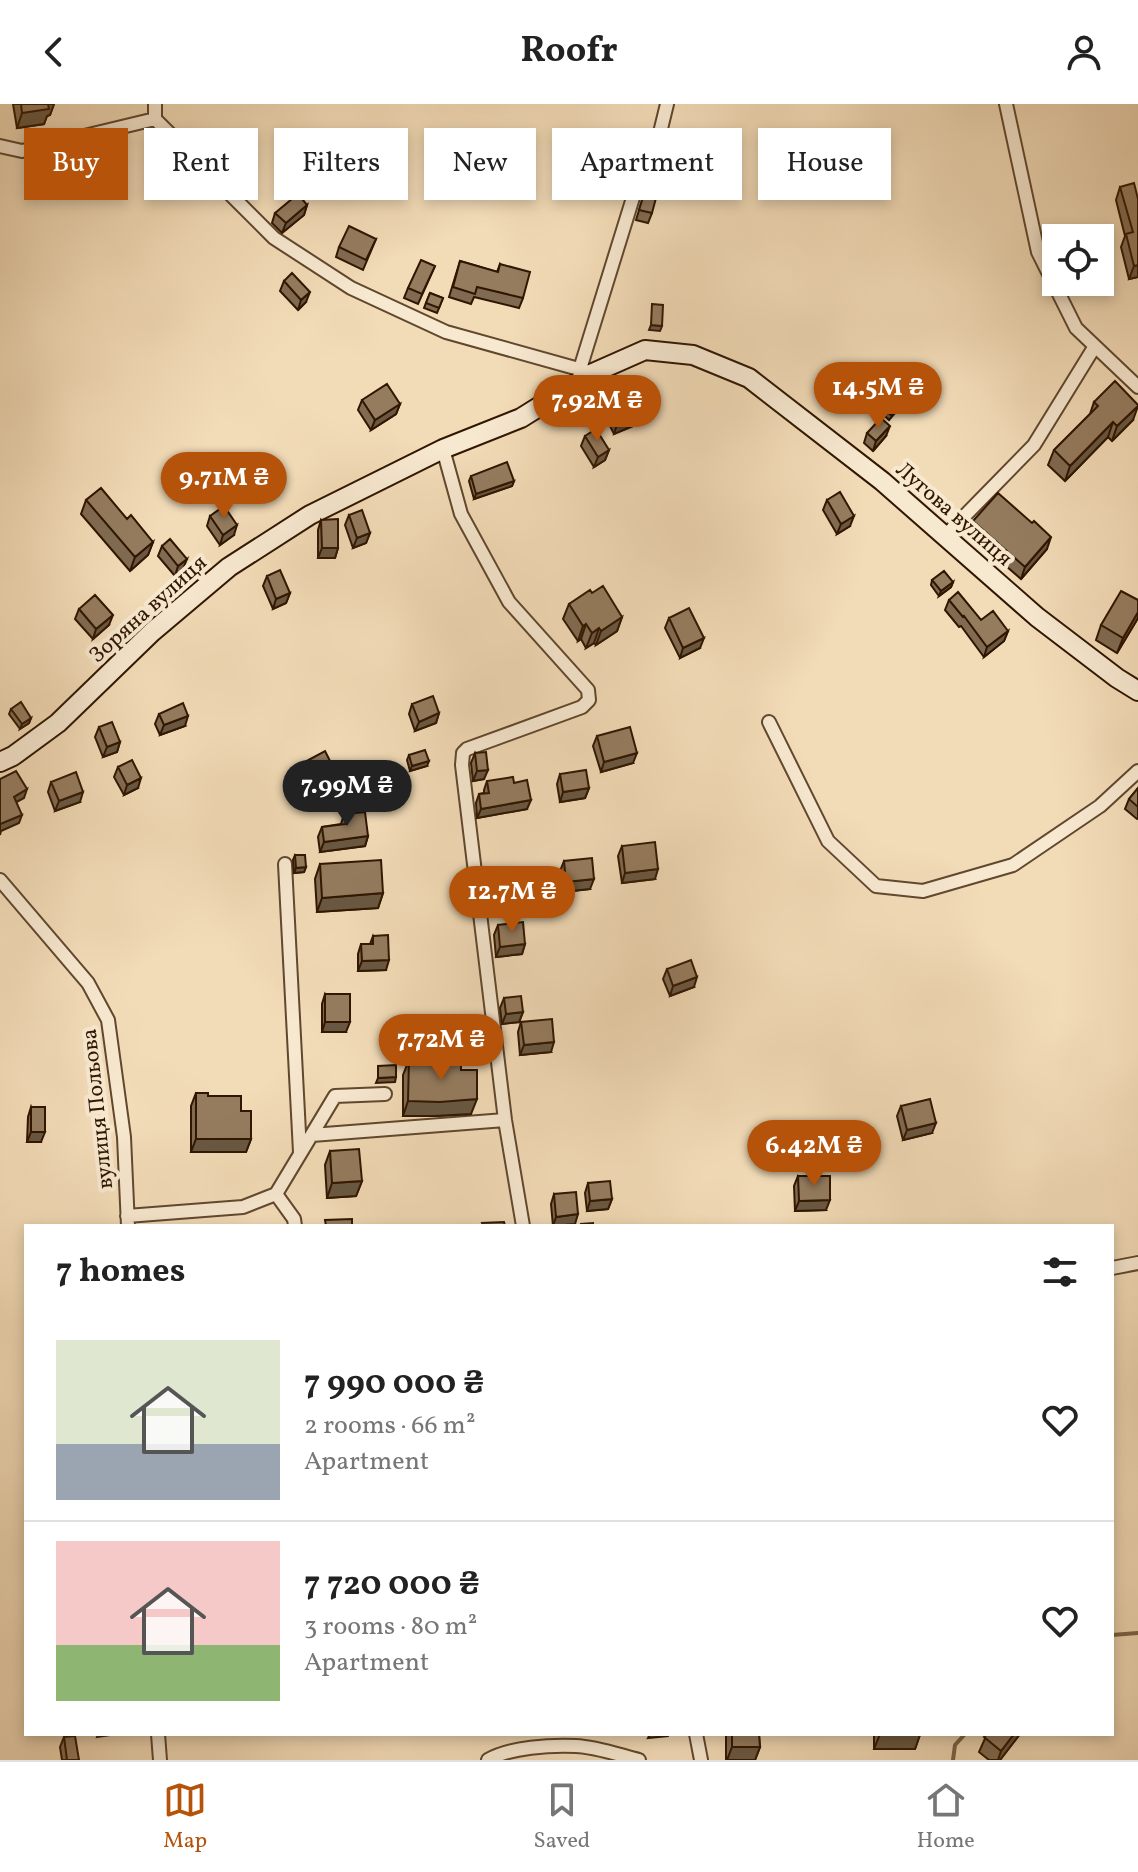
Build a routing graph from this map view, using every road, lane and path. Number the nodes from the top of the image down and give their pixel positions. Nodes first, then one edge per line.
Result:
1 (155, 104) edge
2 (667, 104) edge
3 (1006, 104) edge
4 (155, 119) junction
5 (0, 146) edge
6 (1095, 346) junction
7 (586, 371) junction
8 (1138, 387) edge
9 (443, 449) junction
10 (945, 536) junction
11 (1138, 691) edge
12 (769, 722) dead end
13 (0, 762) edge
14 (1138, 771) edge
15 (285, 864) dead end
16 (0, 880) edge
17 (385, 1094) dead end
18 (505, 1120) junction
19 (312, 1135) junction
20 (301, 1154) junction
21 (276, 1194) junction
22 (128, 1221) edge
23 (295, 1224) edge
24 (523, 1224) edge
25 (1138, 1263) edge
26 (1114, 1268) edge
27 (158, 1736) edge
28 (696, 1736) edge
29 (160, 1760) edge
30 (488, 1760) edge
31 (639, 1760) edge
32 (701, 1760) edge

1 - 4 street
2 - 7 street
3 - 6 street
4 - 5 street
4 - 7 street
6 - 8 street
6 - 10 street
7 - 9 street, Зоряна вулиця
7 - 10 street, Лугова вулиця
9 - 13 street, Зоряна вулиця
9 - 18 street
10 - 11 street, Лугова вулиця
12 - 14 street
15 - 20 street
16 - 22 street, вулиця Польова
17 - 19 street
18 - 19 street
18 - 24 street
19 - 20 street
20 - 21 street
21 - 22 street
21 - 23 street
25 - 26 street
27 - 29 street
28 - 32 street
30 - 31 street

